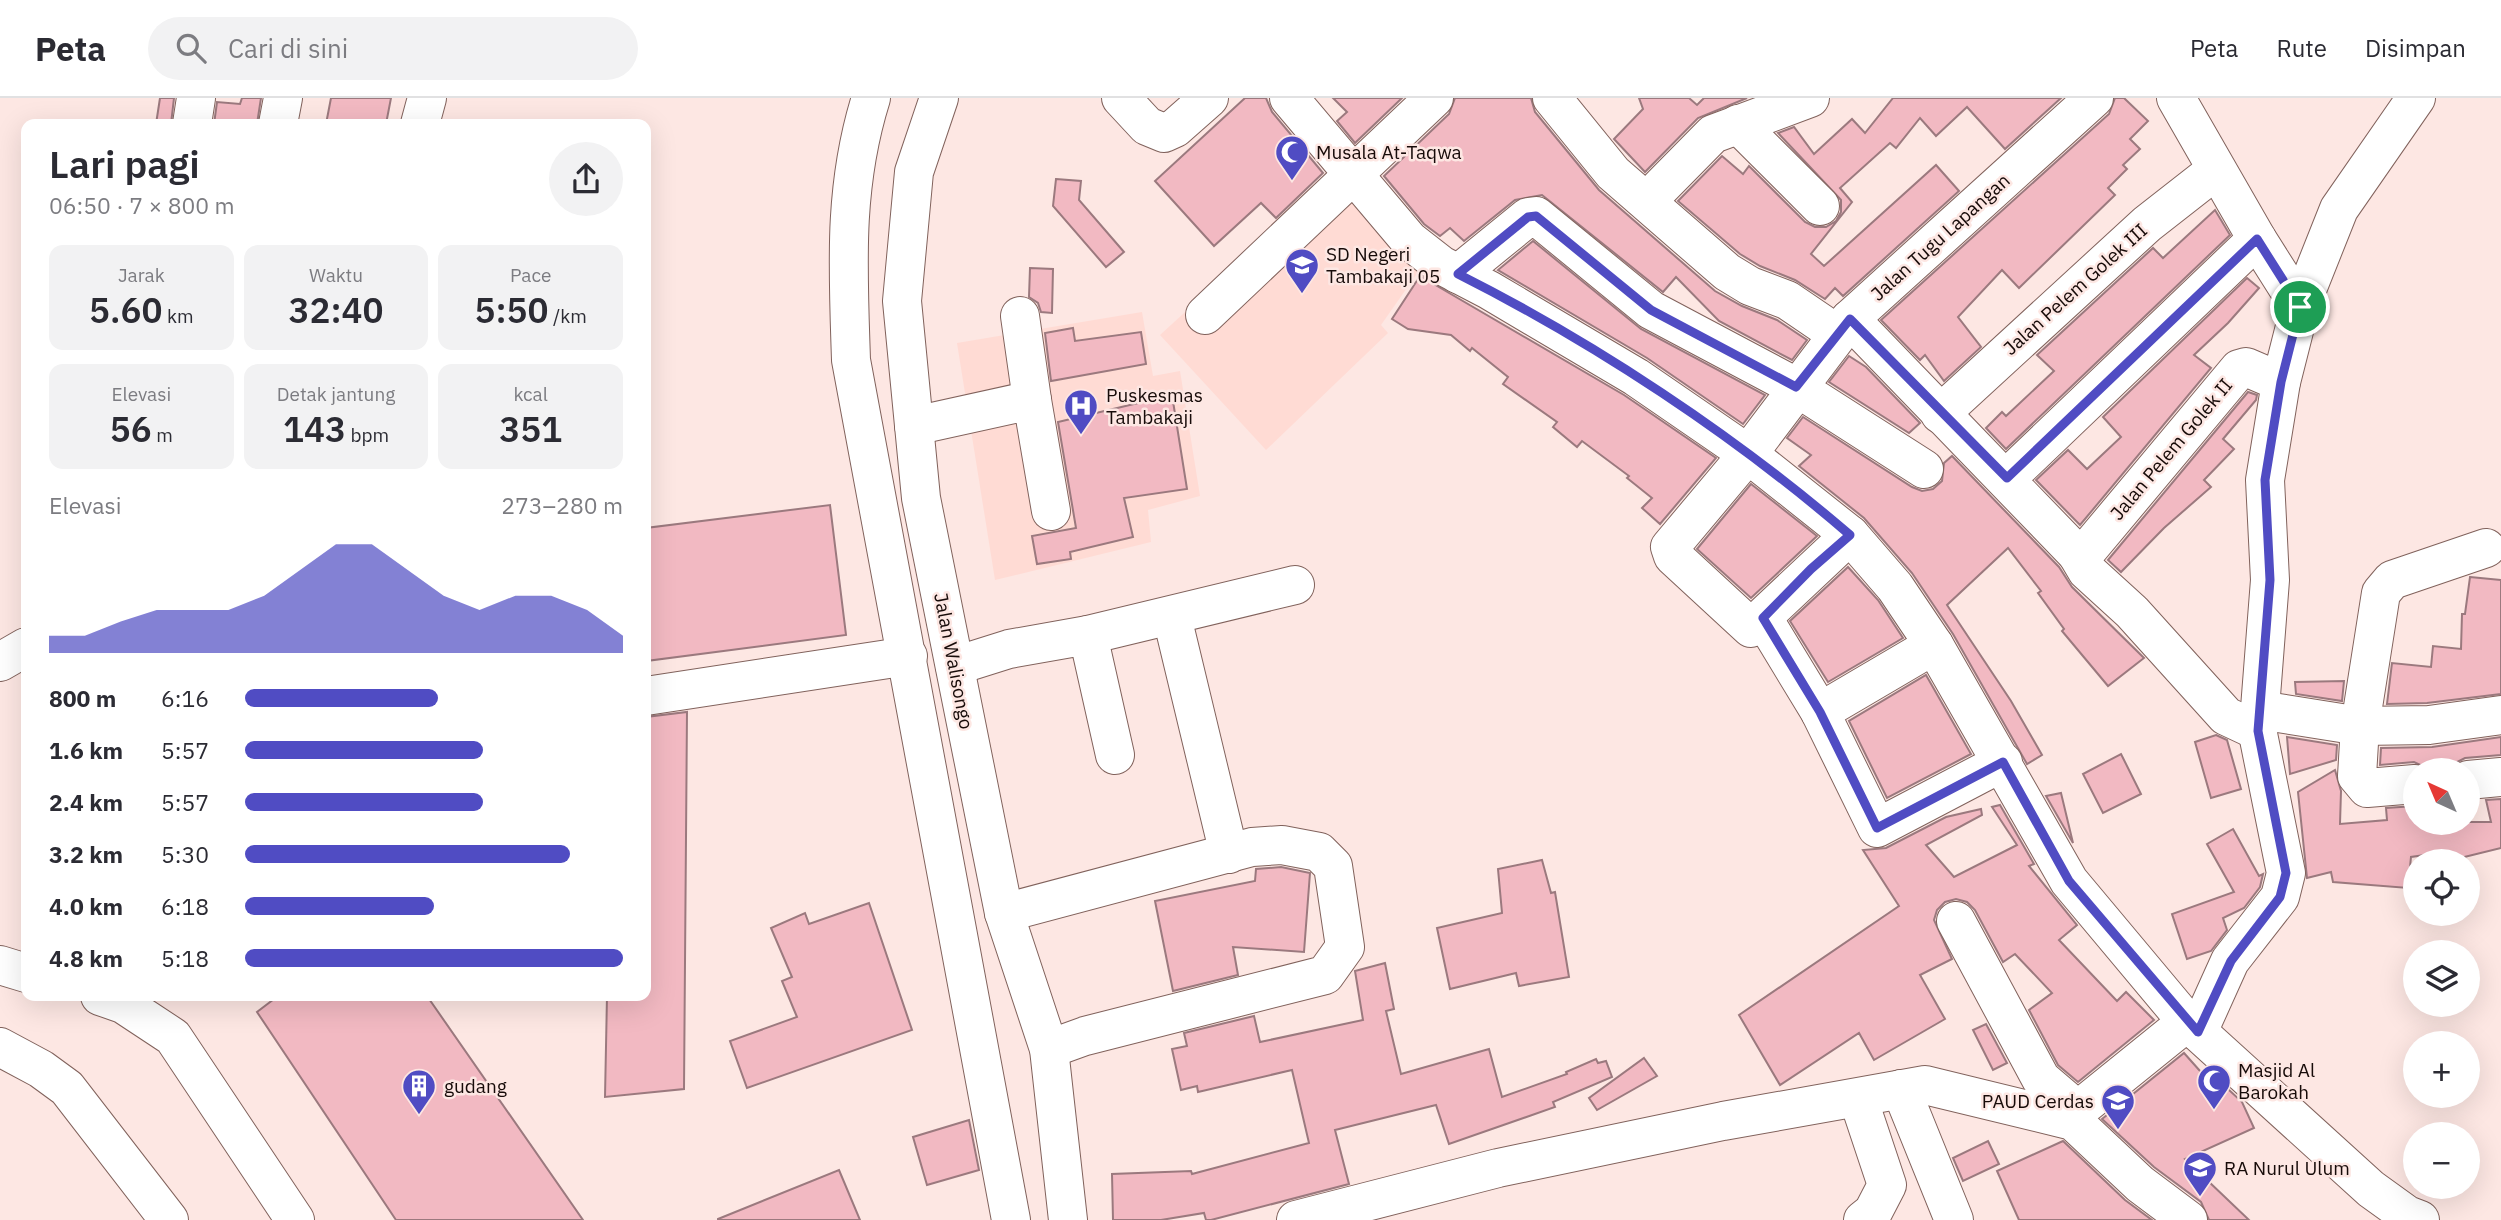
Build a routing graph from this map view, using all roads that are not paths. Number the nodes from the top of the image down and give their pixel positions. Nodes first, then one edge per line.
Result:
1 (195, 98) edge
2 (284, 98) edge
3 (427, 98) edge
4 (871, 98) edge
5 (939, 98) edge
6 (1121, 98) edge
7 (1209, 98) edge
8 (1289, 98) edge
9 (1434, 98) edge
10 (1552, 98) edge
11 (1810, 98) edge
12 (2094, 98) edge
13 (2176, 98) edge
14 (2416, 98) edge
15 (193, 119) edge
16 (279, 119) edge
17 (421, 119) edge
18 (1738, 124) junction
19 (2216, 170) junction
20 (1350, 174) junction
21 (1647, 201) junction
22 (1820, 206) dead end
23 (2257, 239) junction
24 (1458, 274) junction
25 (2300, 307) junction
26 (1205, 315) dead end
27 (1020, 316) dead end
28 (1843, 326) junction
29 (2281, 382) junction
30 (1796, 387) junction
31 (1032, 400) junction
32 (1940, 414) junction
33 (915, 426) junction
34 (1748, 454) junction
35 (1924, 469) dead end
36 (2007, 478) junction
37 (1051, 511) dead end
38 (1850, 535) junction
39 (2486, 548) dead end
40 (2074, 552) junction
41 (1295, 585) dead end
42 (1172, 617) junction
43 (1763, 618) junction
44 (1088, 635) junction
45 (1934, 645) junction
46 (21, 650) edge
47 (908, 656) junction
48 (0, 662) edge
49 (955, 666) junction
50 (651, 695) edge
51 (1820, 712) junction
52 (2501, 715) edge
53 (2258, 721) junction
54 (2360, 726) junction
55 (1115, 755) dead end
56 (2003, 762) junction
57 (2501, 777) edge
58 (2480, 779) edge
59 (2403, 785) edge
60 (1229, 854) junction
61 (1004, 913) junction
62 (1956, 921) dead end
63 (0, 965) edge
64 (21, 971) edge
65 (114, 1001) edge
66 (2192, 1027) junction
67 (0, 1047) edge
68 (1049, 1048) junction
69 (1901, 1089) junction
70 (1858, 1098) junction
71 (169, 1220) edge
72 (295, 1220) edge
73 (1011, 1220) edge
74 (1068, 1220) edge
75 (1296, 1220) edge
76 (1863, 1220) edge
77 (1955, 1220) edge
78 (2188, 1220) edge
79 (2420, 1220) edge

1 - 15 main road
2 - 16 main road
3 - 17 main road
4 - 47 main road
5 - 33 main road, Jalan Walisongo
6 - 7 main road
8 - 20 main road
9 - 20 main road
10 - 21 main road
11 - 18 main road
12 - 28 main road, Jalan Tugu Lapangan
13 - 19 main road
14 - 25 main road
18 - 21 main road
18 - 22 main road
19 - 23 main road
19 - 32 main road, Jalan Pelem Golek III
20 - 24 main road
20 - 26 main road
21 - 28 main road
23 - 25 main road
23 - 36 main road
24 - 30 main road
24 - 34 main road
25 - 29 main road
27 - 31 main road
28 - 30 main road, Jalan Tugu Lapangan
28 - 32 main road
29 - 40 main road, Jalan Pelem Golek II
29 - 53 main road
30 - 34 main road, Jalan Tugu Lapangan
30 - 35 main road
31 - 33 main road
31 - 37 main road
32 - 36 main road
33 - 49 main road, Jalan Walisongo
34 - 38 main road
34 - 43 main road, Jalan Tugu Lapangan
36 - 40 main road
38 - 43 main road
38 - 45 main road
39 - 54 main road
40 - 53 main road
41 - 42 main road
42 - 44 main road
42 - 60 main road
43 - 51 main road
44 - 49 main road
44 - 55 main road
45 - 51 main road
45 - 56 main road
46 - 48 main road
47 - 50 main road
47 - 73 main road
49 - 61 main road, Jalan Walisongo
51 - 56 main road
52 - 54 main road
53 - 54 main road
53 - 66 main road
54 - 59 main road
56 - 66 main road
57 - 58 main road
60 - 61 main road
60 - 68 main road
61 - 68 main road, Jalan Walisongo
62 - 66 main road
63 - 64 main road
65 - 72 main road
66 - 79 main road
67 - 71 main road
68 - 74 main road, Jalan Walisongo
69 - 70 main road
69 - 77 main road
69 - 78 main road
70 - 75 main road
70 - 76 main road

